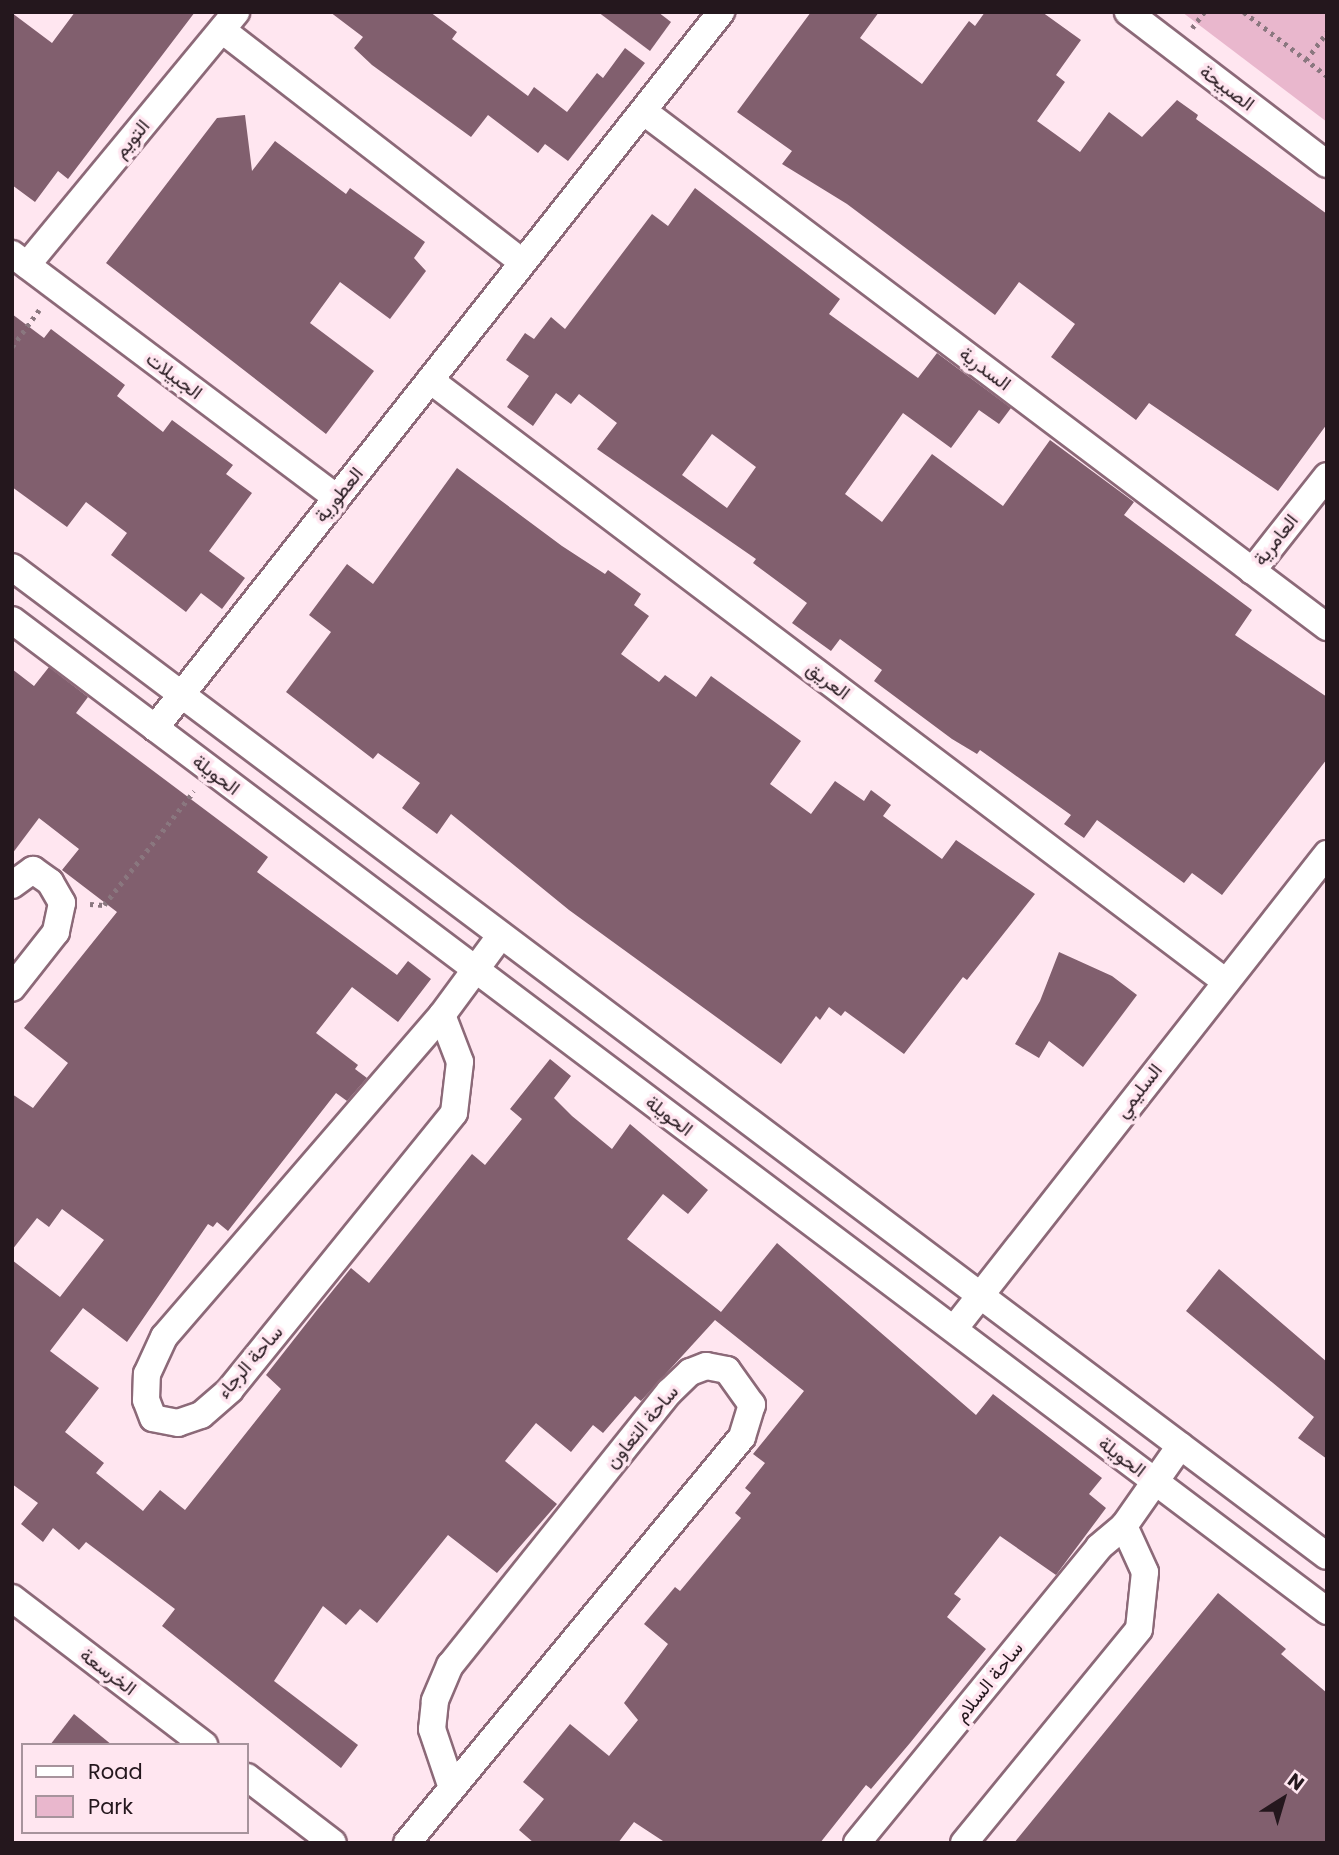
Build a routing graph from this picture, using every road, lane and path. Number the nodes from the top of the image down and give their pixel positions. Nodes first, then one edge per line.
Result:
1 (721, 12) edge
2 (1128, 12) edge
3 (1244, 12) edge
4 (229, 21) edge
5 (1327, 32) edge
6 (1306, 60) junction
7 (1327, 76) edge
8 (643, 111) junction
9 (1327, 164) edge
10 (20, 259) edge
11 (522, 262) junction
12 (57, 287) junction
13 (12, 347) edge
14 (430, 380) junction
15 (1327, 476) edge
16 (337, 498) junction
17 (12, 567) edge
18 (1252, 571) junction
19 (12, 620) edge
20 (1327, 627) edge
21 (180, 692) junction
22 (155, 728) junction
23 (210, 770) junction
24 (1327, 854) edge
25 (12, 885) edge
26 (62, 903) junction
27 (501, 935) junction
28 (475, 972) junction
29 (1226, 982) junction
30 (12, 988) edge
31 (442, 1015) junction
32 (978, 1294) junction
33 (954, 1329) junction
34 (1180, 1446) junction
35 (1156, 1483) junction
36 (1124, 1526) junction
37 (1327, 1556) edge
38 (12, 1598) edge
39 (1327, 1611) edge
40 (201, 1743) edge
41 (248, 1778) edge
42 (451, 1784) junction
43 (333, 1843) edge
44 (407, 1843) edge
45 (857, 1843) edge
46 (964, 1843) edge

1 - 8 street, العطورية
2 - 9 street, الصبيحة
3 - 6 path
4 - 10 street, التويم
4 - 11 street
5 - 6 path
6 - 7 path
8 - 11 street, العطورية
8 - 18 street, السدرية
10 - 12 street, الجبيلات
11 - 14 street, العطورية
12 - 13 path
12 - 16 street, الجبيلات
14 - 16 street, العطورية
14 - 29 street, العريق
15 - 18 street, العامرية
16 - 21 street, العطورية
17 - 21 street
18 - 20 street, السدرية
19 - 22 street, الحويلة
21 - 22 street, العطورية
21 - 27 street
22 - 23 street, الحويلة
23 - 26 path
23 - 28 street, الحويلة
24 - 29 street, السليمي
25 - 26 street
26 - 30 street
27 - 28 street, ساحة الرجاء
27 - 32 street
28 - 31 street, ساحة الرجاء
28 - 33 street, الحويلة
29 - 32 street, السليمي
31 - 31 street, ساحة الرجاء
32 - 33 street, السليمي
32 - 34 street
33 - 35 street, الحويلة
34 - 35 street, ساحة السلام
34 - 37 street
35 - 36 street, ساحة السلام
35 - 39 street, الحويلة
36 - 45 street, ساحة السلام
36 - 46 street
38 - 40 street, الخرسعة
41 - 43 street
42 - 42 street, ساحة التعاون
42 - 44 street, ساحة التعاون

